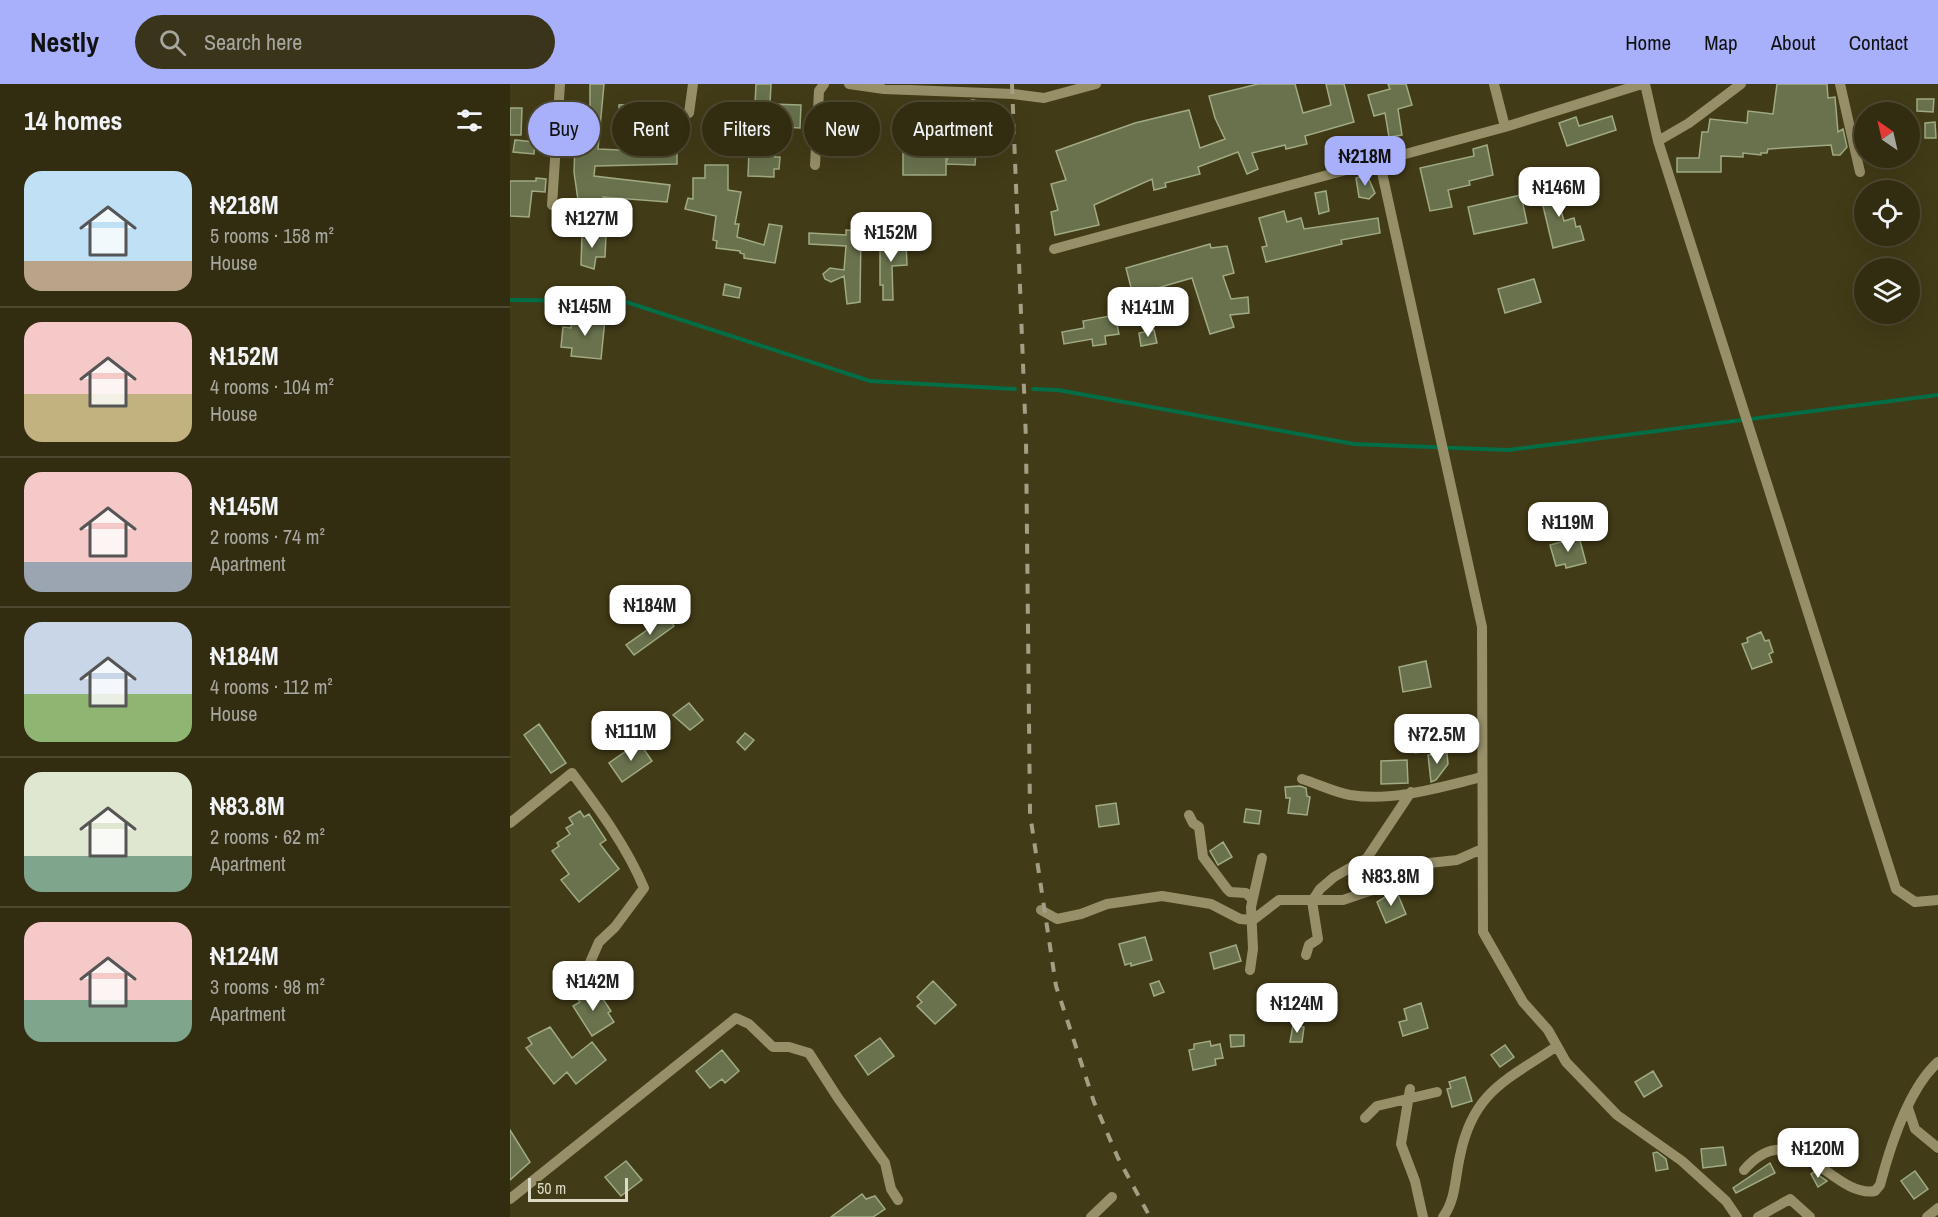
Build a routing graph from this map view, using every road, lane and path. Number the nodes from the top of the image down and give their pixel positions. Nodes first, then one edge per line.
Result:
1 (560, 84) edge
2 (693, 84) edge
3 (824, 84) edge
4 (849, 84) edge
5 (1096, 84) edge
6 (1494, 84) edge
7 (1644, 84) edge
8 (1741, 84) edge
9 (1840, 84) edge
10 (690, 106) edge
11 (1505, 127) junction
12 (1658, 141) junction
13 (1379, 159) junction
14 (815, 165) dead end
15 (1860, 172) dead end
16 (552, 205) dead end
17 (1054, 249) dead end
18 (1482, 777) junction
19 (1302, 779) dead end
20 (1411, 792) junction
21 (1189, 815) dead end
22 (510, 823) edge
23 (1482, 849) junction
24 (1262, 858) dead end
25 (1428, 863) dead end
26 (1408, 878) dead end
27 (1252, 899) junction
28 (1938, 900) edge
29 (1312, 901) junction
30 (1041, 910) dead end
31 (1253, 920) junction
32 (1306, 955) dead end
33 (588, 967) dead end
34 (1250, 970) dead end
35 (1557, 1046) junction
36 (1937, 1061) edge
37 (1437, 1092) dead end
38 (1409, 1095) junction
39 (1908, 1108) junction
40 (1365, 1118) dead end
41 (1938, 1148) edge
42 (1744, 1170) dead end
43 (1112, 1197) dead end
44 (510, 1199) edge
45 (898, 1200) dead end
46 (1938, 1208) edge
47 (1091, 1217) edge
48 (1423, 1217) edge
49 (1443, 1217) edge
50 (1737, 1217) edge
51 (1758, 1217) edge
52 (1810, 1217) edge
53 (1927, 1217) edge

1 - 16 street
2 - 10 street
3 - 14 street
4 - 5 street
6 - 11 street
7 - 11 street
7 - 12 street
8 - 12 street
9 - 15 street
11 - 13 street
12 - 28 street
13 - 17 street
13 - 18 street
18 - 20 street
18 - 23 street
19 - 20 street
20 - 29 street
21 - 27 street
22 - 33 street
23 - 25 street
23 - 35 street
24 - 27 street
26 - 29 street
27 - 31 street
29 - 31 street
29 - 32 street
30 - 31 street
31 - 34 street
35 - 49 street
35 - 50 street
36 - 39 street
37 - 38 street
38 - 40 street
38 - 48 street
39 - 41 street
39 - 42 street
43 - 47 street
44 - 45 street
46 - 53 street
51 - 52 street

